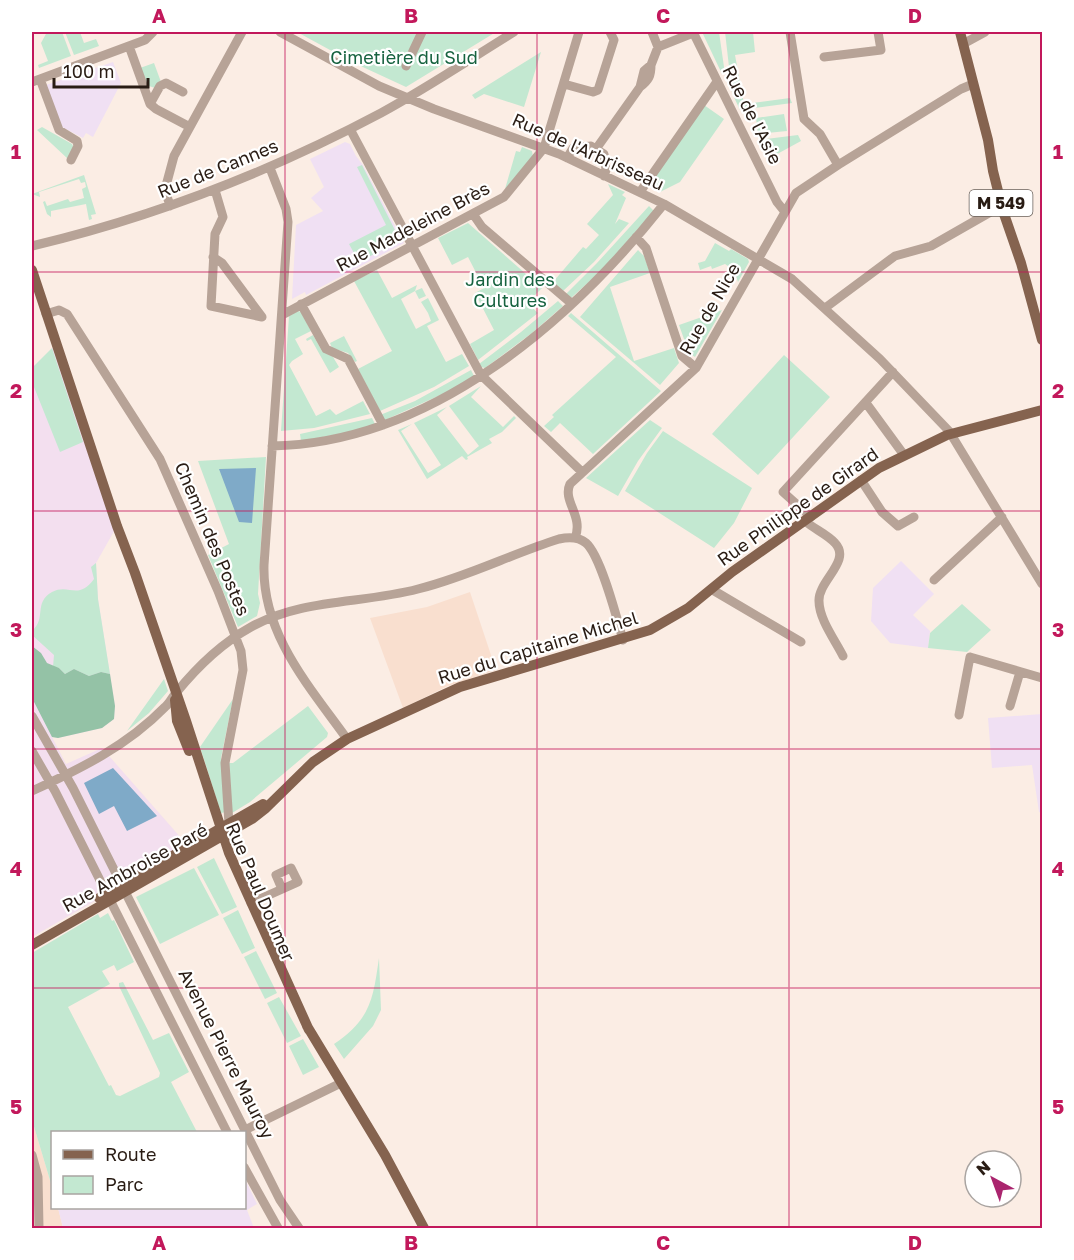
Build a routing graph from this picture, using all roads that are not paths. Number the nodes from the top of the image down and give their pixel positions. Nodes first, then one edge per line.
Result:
1 (153, 32) edge
2 (242, 32) edge
3 (280, 32) edge
4 (422, 32) edge
5 (514, 32) edge
6 (579, 32) edge
7 (610, 32) edge
8 (651, 32) edge
9 (693, 32) edge
10 (790, 32) edge
11 (878, 32) edge
12 (886, 32) edge
13 (960, 32) edge
14 (985, 32) edge
15 (963, 44) junction
16 (129, 46) junction
17 (658, 47) junction
18 (824, 57) dead end
19 (406, 66) dead end
20 (34, 79) edge
21 (716, 83) junction
22 (564, 84) junction
23 (973, 84) junction
24 (183, 92) dead end
25 (407, 98) junction
26 (150, 104) junction
27 (190, 127) junction
28 (350, 129) junction
29 (544, 148) junction
30 (596, 149) junction
31 (567, 158) junction
32 (71, 160) dead end
33 (838, 165) junction
34 (270, 168) junction
35 (604, 176) junction
36 (215, 190) junction
37 (640, 192) junction
38 (1004, 203) junction
39 (664, 204) junction
40 (170, 206) junction
41 (785, 212) junction
42 (474, 214) junction
43 (636, 237) junction
44 (32, 246) edge
45 (413, 246) junction
46 (213, 257) junction
47 (759, 260) junction
48 (32, 272) edge
49 (571, 303) junction
50 (301, 304) junction
51 (825, 308) junction
52 (1039, 312) edge
53 (46, 314) junction
54 (282, 315) junction
55 (1042, 340) edge
56 (696, 368) junction
57 (893, 372) junction
58 (481, 375) junction
59 (866, 403) junction
60 (1042, 410) edge
61 (383, 425) junction
62 (951, 434) junction
63 (272, 446) junction
64 (904, 454) junction
65 (582, 472) junction
66 (861, 480) junction
67 (914, 517) dead end
68 (1002, 518) junction
69 (808, 519) junction
70 (575, 538) junction
71 (934, 580) dead end
72 (1042, 584) edge
73 (711, 589) junction
74 (270, 616) junction
75 (235, 637) junction
76 (623, 640) junction
77 (801, 642) dead end
78 (843, 656) dead end
79 (1020, 672) junction
80 (1042, 678) edge
81 (176, 693) junction
82 (1011, 706) dead end
83 (959, 715) dead end
84 (32, 716) edge
85 (346, 739) junction
86 (32, 751) edge
87 (66, 775) junction
88 (51, 783) junction
89 (32, 791) edge
90 (221, 832) junction
91 (124, 889) junction
92 (282, 889) dead end
93 (109, 897) junction
94 (251, 903) junction
95 (32, 937) edge
96 (32, 945) edge
97 (309, 1030) junction
98 (341, 1083) junction
99 (245, 1130) joint
100 (226, 1131) edge
101 (246, 1132) edge
102 (32, 1155) edge
103 (246, 1171) edge
104 (39, 1228) edge
105 (278, 1228) edge
106 (299, 1228) edge
107 (424, 1228) edge

1 - 16 street
2 - 27 street
3 - 25 street, Rue de l'Arbrisseau
4 - 19 street
5 - 25 street, Rue de Cannes
6 - 22 street
7 - 22 street
8 - 17 street
9 - 17 street
9 - 21 street, Rue de l'Asie
10 - 33 street
11 - 12 street
11 - 18 street
13 - 15 main road, M 549
14 - 15 street
15 - 23 main road, M 549
16 - 20 street
16 - 26 street
17 - 30 street
20 - 32 street
21 - 37 street
21 - 41 street, Rue de l'Asie
22 - 29 street
23 - 33 street, Rue de Nice
23 - 38 main road, M 549
24 - 26 street
25 - 28 street, Rue de Cannes
25 - 29 street, Rue de l'Arbrisseau
26 - 27 street
27 - 40 street
28 - 34 street, Rue de Cannes
28 - 45 street
29 - 31 street, Rue de l'Arbrisseau
29 - 42 street, Rue Madeleine Brès
30 - 31 street
30 - 35 street
31 - 35 street, Rue de l'Arbrisseau
33 - 41 street, Rue de Nice
34 - 36 street, Rue de Cannes
34 - 54 street
35 - 37 street, Rue de l'Arbrisseau
36 - 40 street, Rue de Cannes
36 - 46 street
37 - 39 street, Rue de l'Arbrisseau
38 - 51 street
38 - 52 main road, M 549
39 - 43 street
39 - 47 street, Rue de l'Arbrisseau
40 - 44 street, Rue de Cannes
41 - 47 street, Rue de Nice
42 - 45 street, Rue Madeleine Brès
42 - 49 street
43 - 49 street
43 - 56 street
45 - 50 street, Rue Madeleine Brès
45 - 58 street
46 - 46 street
47 - 51 street, Rue de l'Arbrisseau
47 - 56 street, Rue de Nice
48 - 53 main road, Rue Paul Doumer
49 - 58 street
50 - 54 street, Rue Madeleine Brès
50 - 61 street
51 - 57 street, Rue de l'Arbrisseau
52 - 55 main road, M 549
53 - 75 street, Chemin des Postes
53 - 81 main road, Rue Paul Doumer
54 - 63 street
56 - 65 street, Rue de Nice
57 - 59 street
57 - 62 street, Rue de l'Arbrisseau
58 - 61 street
58 - 65 street
59 - 64 street
59 - 69 street
60 - 62 main road, Rue Philippe de Girard
61 - 63 street
62 - 64 main road, Rue Philippe de Girard
62 - 68 street, Rue de l'Arbrisseau
63 - 74 street
64 - 66 main road, Rue Philippe de Girard
65 - 70 street, Rue de Nice
66 - 67 street
66 - 69 main road, Rue Philippe de Girard
68 - 71 street
68 - 72 street, Rue de l'Arbrisseau
69 - 73 main road, Rue Philippe de Girard
69 - 78 street
70 - 74 street
70 - 76 street
73 - 76 main road, Rue du Capitaine Michel
73 - 77 street
74 - 75 street
74 - 85 street
75 - 81 street
75 - 90 street, Chemin des Postes
76 - 85 main road, Rue du Capitaine Michel
79 - 80 street
79 - 82 street
79 - 83 street
81 - 87 street
81 - 90 main road, Rue Paul Doumer
84 - 87 street, Avenue Pierre Mauroy
85 - 90 main road, Rue du Capitaine Michel
86 - 88 street, Avenue Pierre Mauroy
87 - 88 street
87 - 91 street, Avenue Pierre Mauroy
88 - 89 street
88 - 93 street, Avenue Pierre Mauroy
90 - 91 main road, Rue Ambroise Paré
90 - 94 main road, Rue Paul Doumer
90 - 97 main road, Rue Paul Doumer
91 - 93 main road, Rue Ambroise Paré
91 - 99 street, Avenue Pierre Mauroy
92 - 94 street
93 - 95 main road, Rue Ambroise Paré
93 - 96 main road, Rue Ambroise Paré
93 - 100 street, Avenue Pierre Mauroy
94 - 97 main road, Rue Paul Doumer
97 - 98 main road, Rue Paul Doumer
98 - 99 street
98 - 107 main road, Rue Paul Doumer
101 - 106 street, Avenue Pierre Mauroy
102 - 104 street
103 - 105 street

